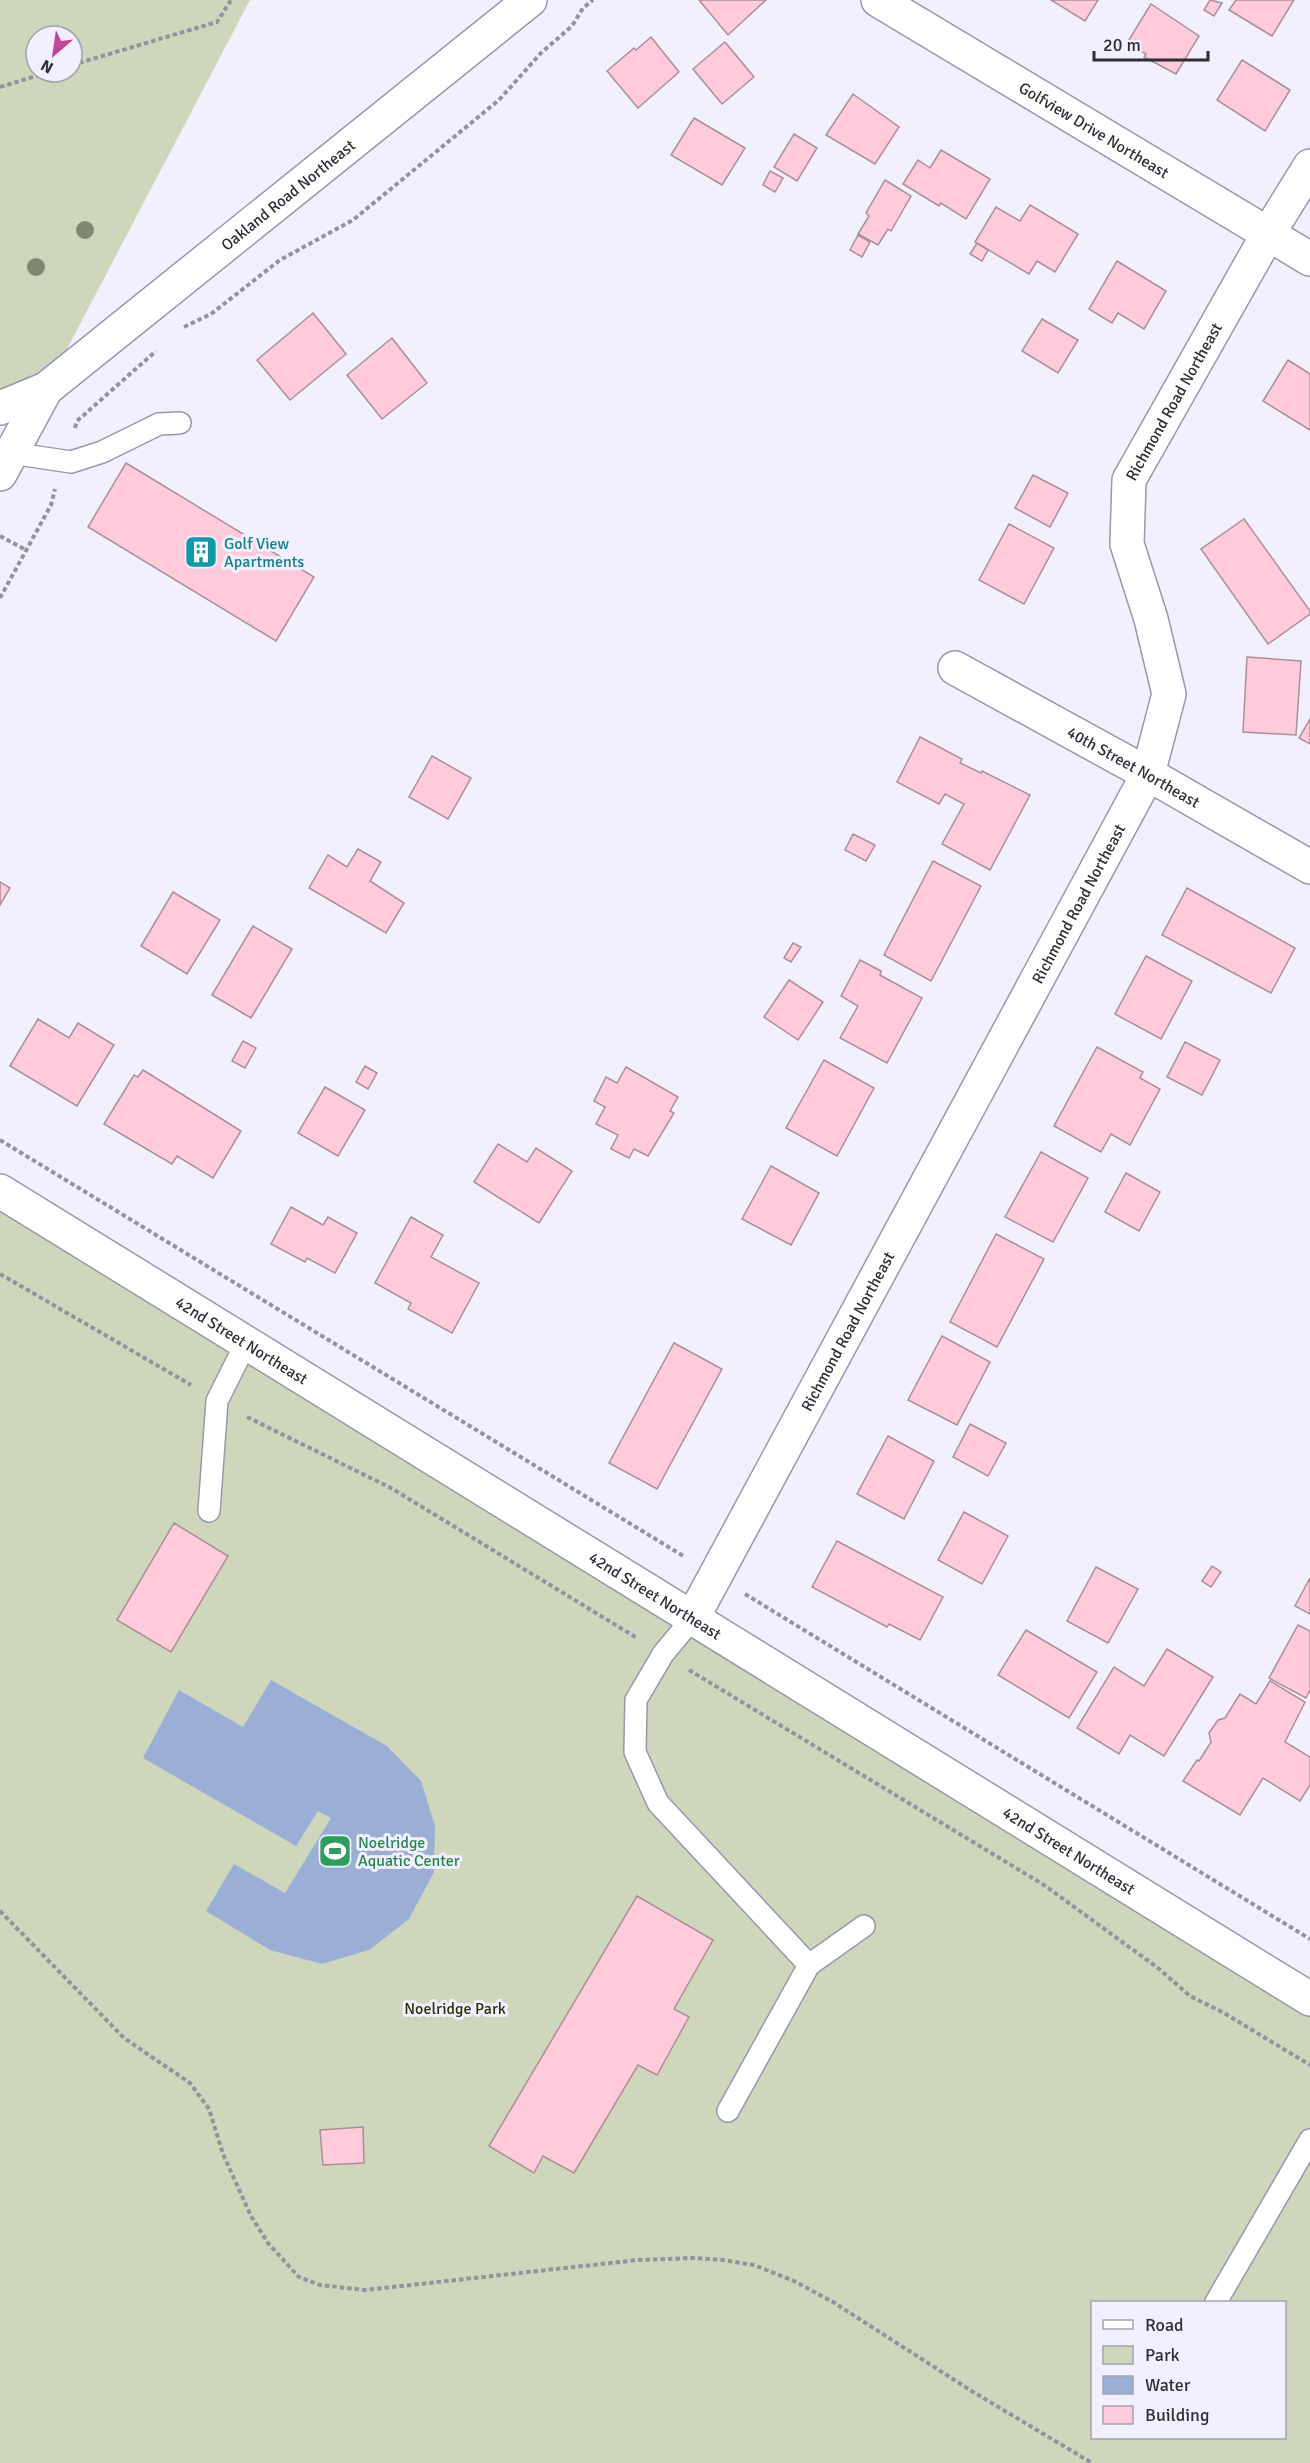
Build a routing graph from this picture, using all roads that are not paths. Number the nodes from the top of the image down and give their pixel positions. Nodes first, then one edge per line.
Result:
1 (530, 0) edge
2 (878, 0) edge
3 (1310, 166) edge
4 (1268, 234) junction
5 (1310, 260) edge
6 (46, 388) junction
7 (0, 408) edge
8 (180, 423) dead end
9 (6, 464) edge
10 (955, 668) dead end
11 (1148, 774) junction
12 (1310, 867) edge
13 (0, 1191) edge
14 (246, 1343) junction
15 (209, 1510) dead end
16 (692, 1619) junction
17 (864, 1926) dead end
18 (809, 1965) junction
19 (1310, 1999) edge
20 (728, 2111) dead end
21 (1310, 2140) edge
22 (1217, 2301) edge

1 - 6 street, Oakland Road Northeast
2 - 4 street, Golfview Drive Northeast
3 - 4 street, Richmond Road Northeast
4 - 5 street, Golfview Drive Northeast
4 - 11 street, Richmond Road Northeast
6 - 7 street
6 - 9 street
8 - 9 lane
10 - 11 street, 40th Street Northeast
11 - 12 street, 40th Street Northeast
11 - 16 street, Richmond Road Northeast
13 - 14 street, 42nd Street Northeast
14 - 15 lane
14 - 16 street, 42nd Street Northeast
16 - 18 lane
16 - 19 street, 42nd Street Northeast
17 - 18 lane
18 - 20 lane
21 - 22 lane

